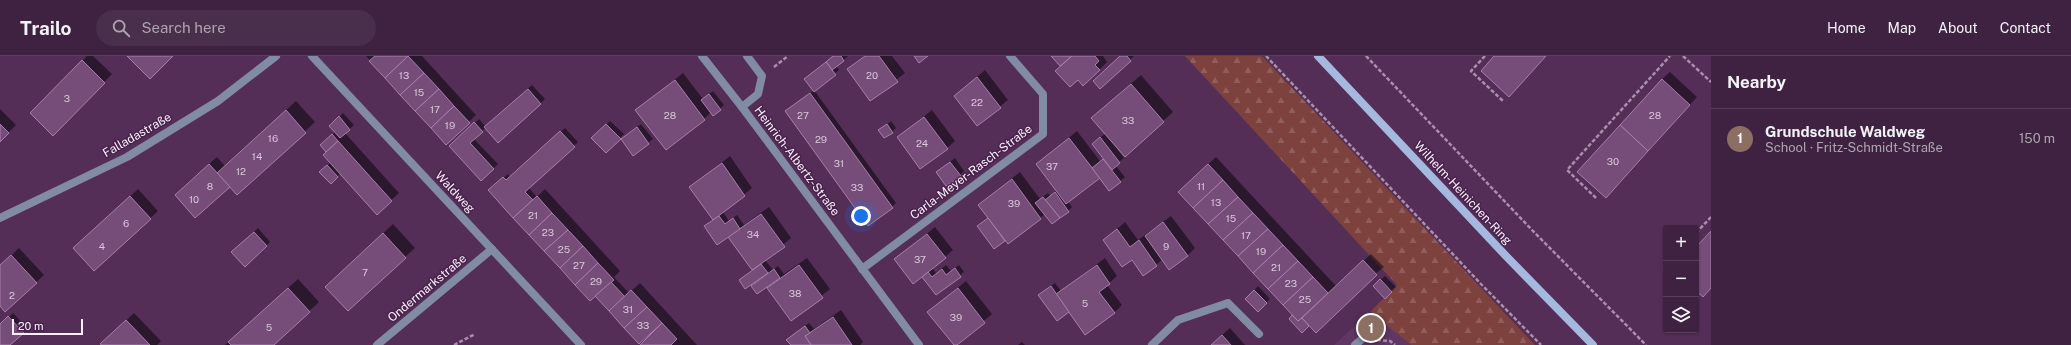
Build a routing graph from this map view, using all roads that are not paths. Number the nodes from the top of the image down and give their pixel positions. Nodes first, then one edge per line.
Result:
1 (276, 56) edge
2 (312, 56) edge
3 (702, 56) edge
4 (747, 56) edge
5 (1010, 56) edge
6 (1318, 56) edge
7 (742, 107) junction
8 (0, 218) edge
9 (492, 249) junction
10 (862, 269) junction
11 (1259, 334) dead end
12 (1362, 339) dead end
13 (377, 345) edge
14 (581, 345) edge
15 (919, 345) edge
16 (1152, 345) edge
17 (1355, 345) edge
18 (1593, 345) edge

1 - 8 street, Falladastraße
2 - 9 street, Waldweg
3 - 7 street, Heinrich-Albertz-Straße
4 - 7 street, Heinrich-Albertz-Straße
5 - 10 street, Carla-Meyer-Rasch-Straße
6 - 18 main road, Wilhelm-Heinichen-Ring
7 - 10 street, Heinrich-Albertz-Straße
9 - 13 street, Ondermarkstraße
9 - 14 street, Waldweg
10 - 15 street, Heinrich-Albertz-Straße
11 - 16 street
12 - 17 street

